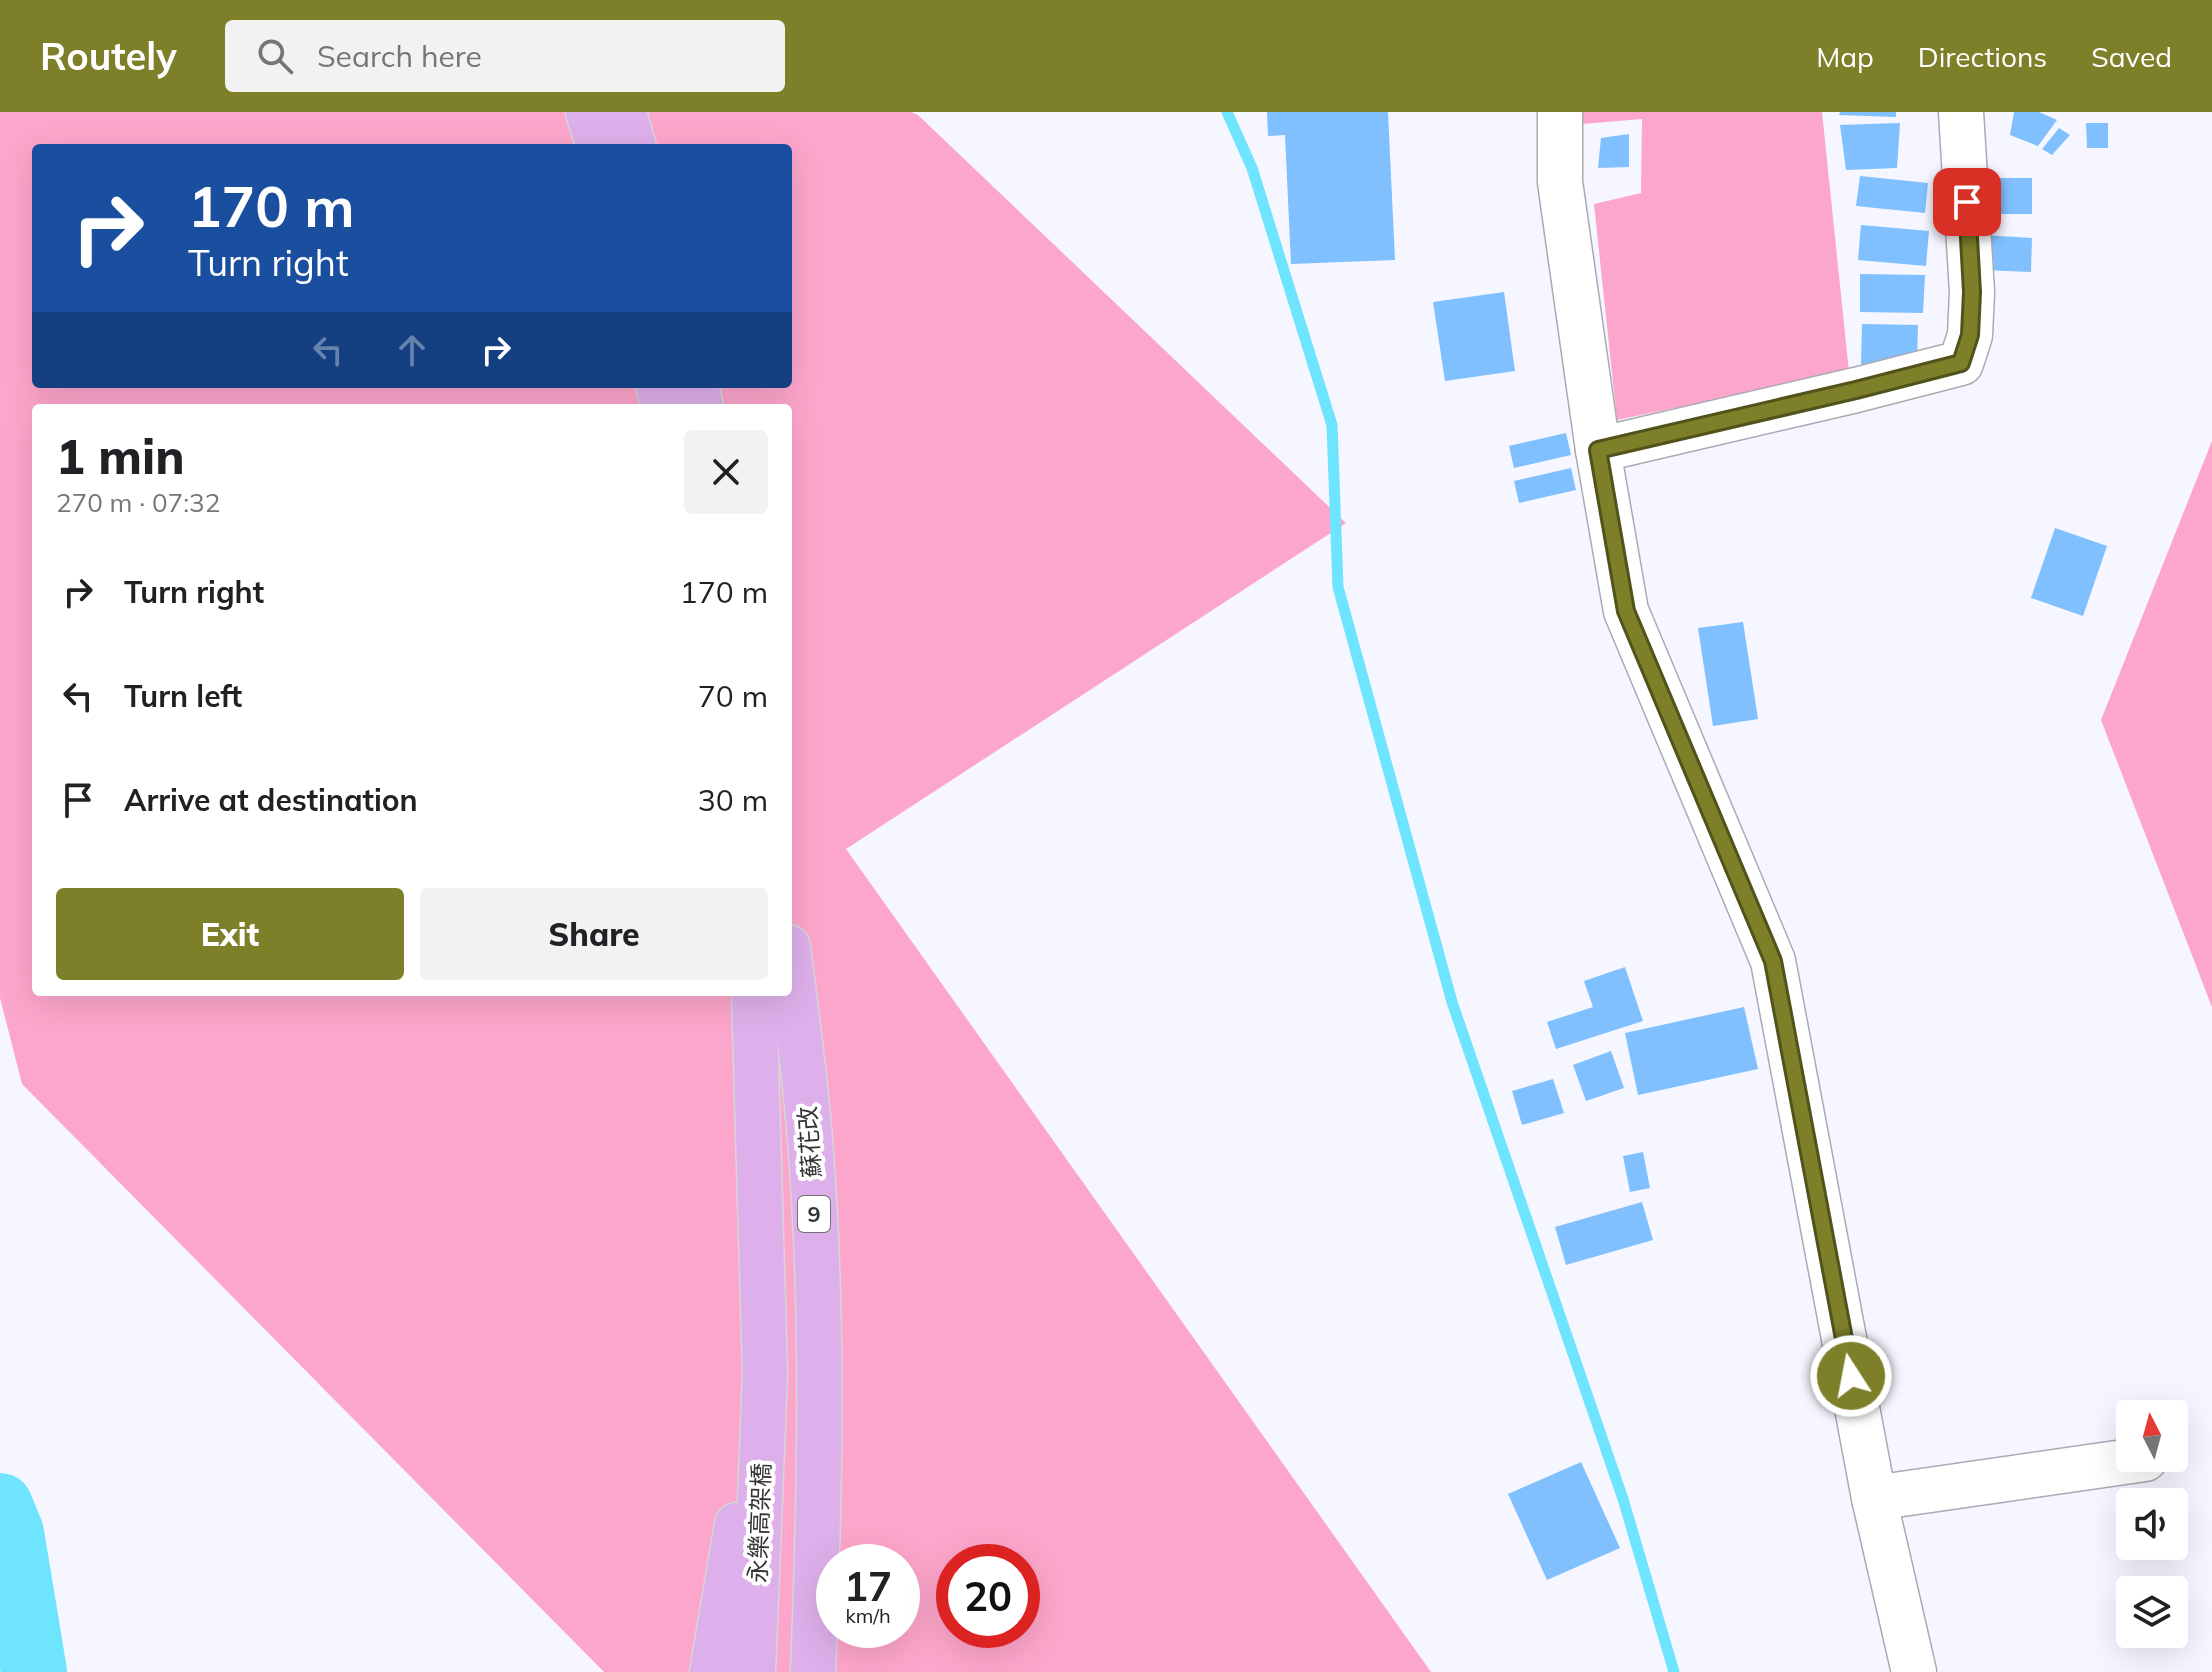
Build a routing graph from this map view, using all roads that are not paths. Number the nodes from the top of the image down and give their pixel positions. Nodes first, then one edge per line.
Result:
1 (588, 112) edge
2 (624, 112) edge
3 (1560, 112) edge
4 (1961, 112) edge
5 (598, 144) edge
6 (633, 144) edge
7 (1598, 450) junction
8 (772, 996) edge
9 (776, 996) edge
10 (765, 1374) junction
11 (2116, 1463) edge
12 (1874, 1498) junction
13 (712, 1672) edge
14 (753, 1672) edge
15 (813, 1672) edge
16 (1914, 1672) edge

1 - 5 main road
2 - 6 main road
3 - 7 lane
4 - 7 lane
7 - 12 lane
8 - 10 main road, 蘇花改 / 9
9 - 15 main road, 蘇花改 / 9
10 - 13 main road
10 - 14 main road, 永樂高架橋 / 9
11 - 12 lane
12 - 16 lane

